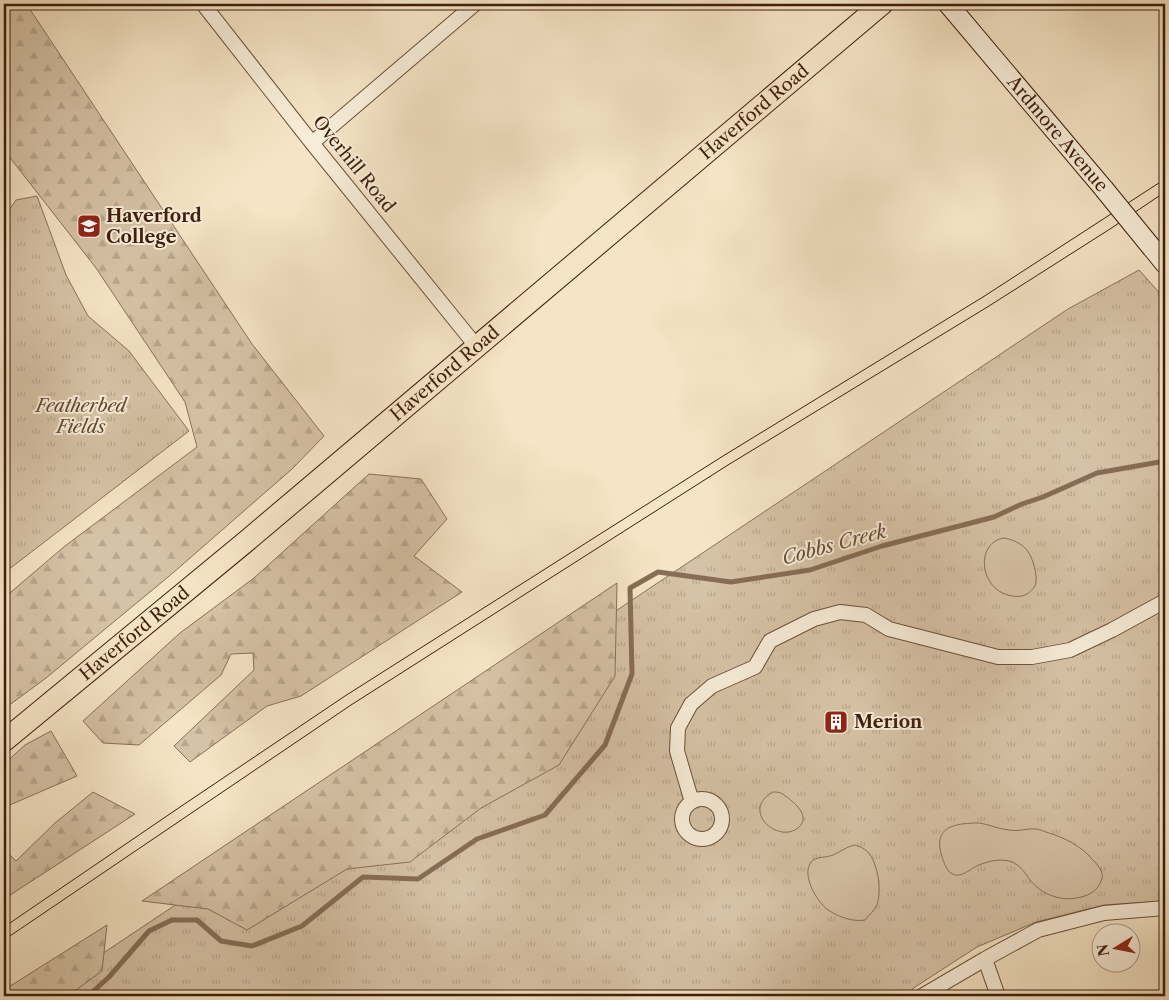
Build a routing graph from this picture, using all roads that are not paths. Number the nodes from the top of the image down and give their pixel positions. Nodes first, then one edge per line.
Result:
1 (203, 4) edge
2 (475, 4) edge
3 (948, 4) edge
4 (874, 6) edge
5 (312, 143) junction
6 (1165, 264) edge
7 (477, 346) junction
8 (1165, 601) edge
9 (4, 740) edge
10 (692, 802) dead end
11 (1165, 908) edge
12 (984, 959) junction
13 (922, 996) edge
14 (998, 996) edge

1 - 5 street, Overhill Road
2 - 5 street
3 - 6 street, Ardmore Avenue, bridge
4 - 7 main road, Haverford Road
5 - 7 street, Overhill Road
7 - 9 main road, Haverford Road
8 - 10 street
11 - 12 street
12 - 13 street
12 - 14 street

